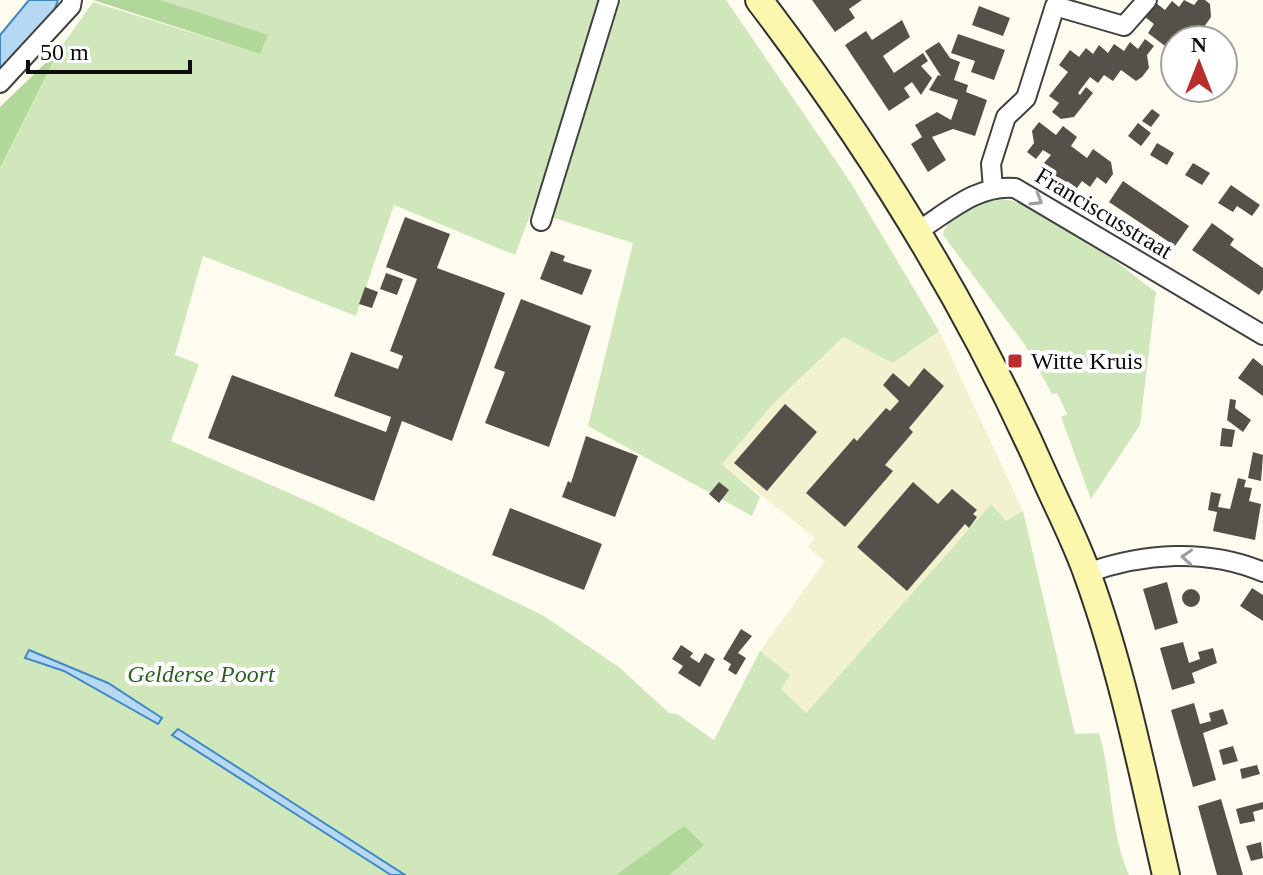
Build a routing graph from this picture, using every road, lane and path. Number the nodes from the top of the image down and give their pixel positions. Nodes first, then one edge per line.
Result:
1 (72, 0) edge
2 (609, 0) edge
3 (759, 0) edge
4 (1147, 0) edge
5 (1052, 3) edge
6 (0, 83) edge
7 (993, 188) junction
8 (541, 221) dead end
9 (918, 231) junction
10 (1263, 335) edge
11 (1263, 572) edge
12 (1087, 573) junction
13 (1166, 875) edge

1 - 6 street
2 - 8 street
3 - 9 main road
4 - 5 street
5 - 7 street
7 - 9 street
7 -> 10 street, Franciscusstraat
9 - 12 main road
11 -> 12 street
12 - 13 main road

